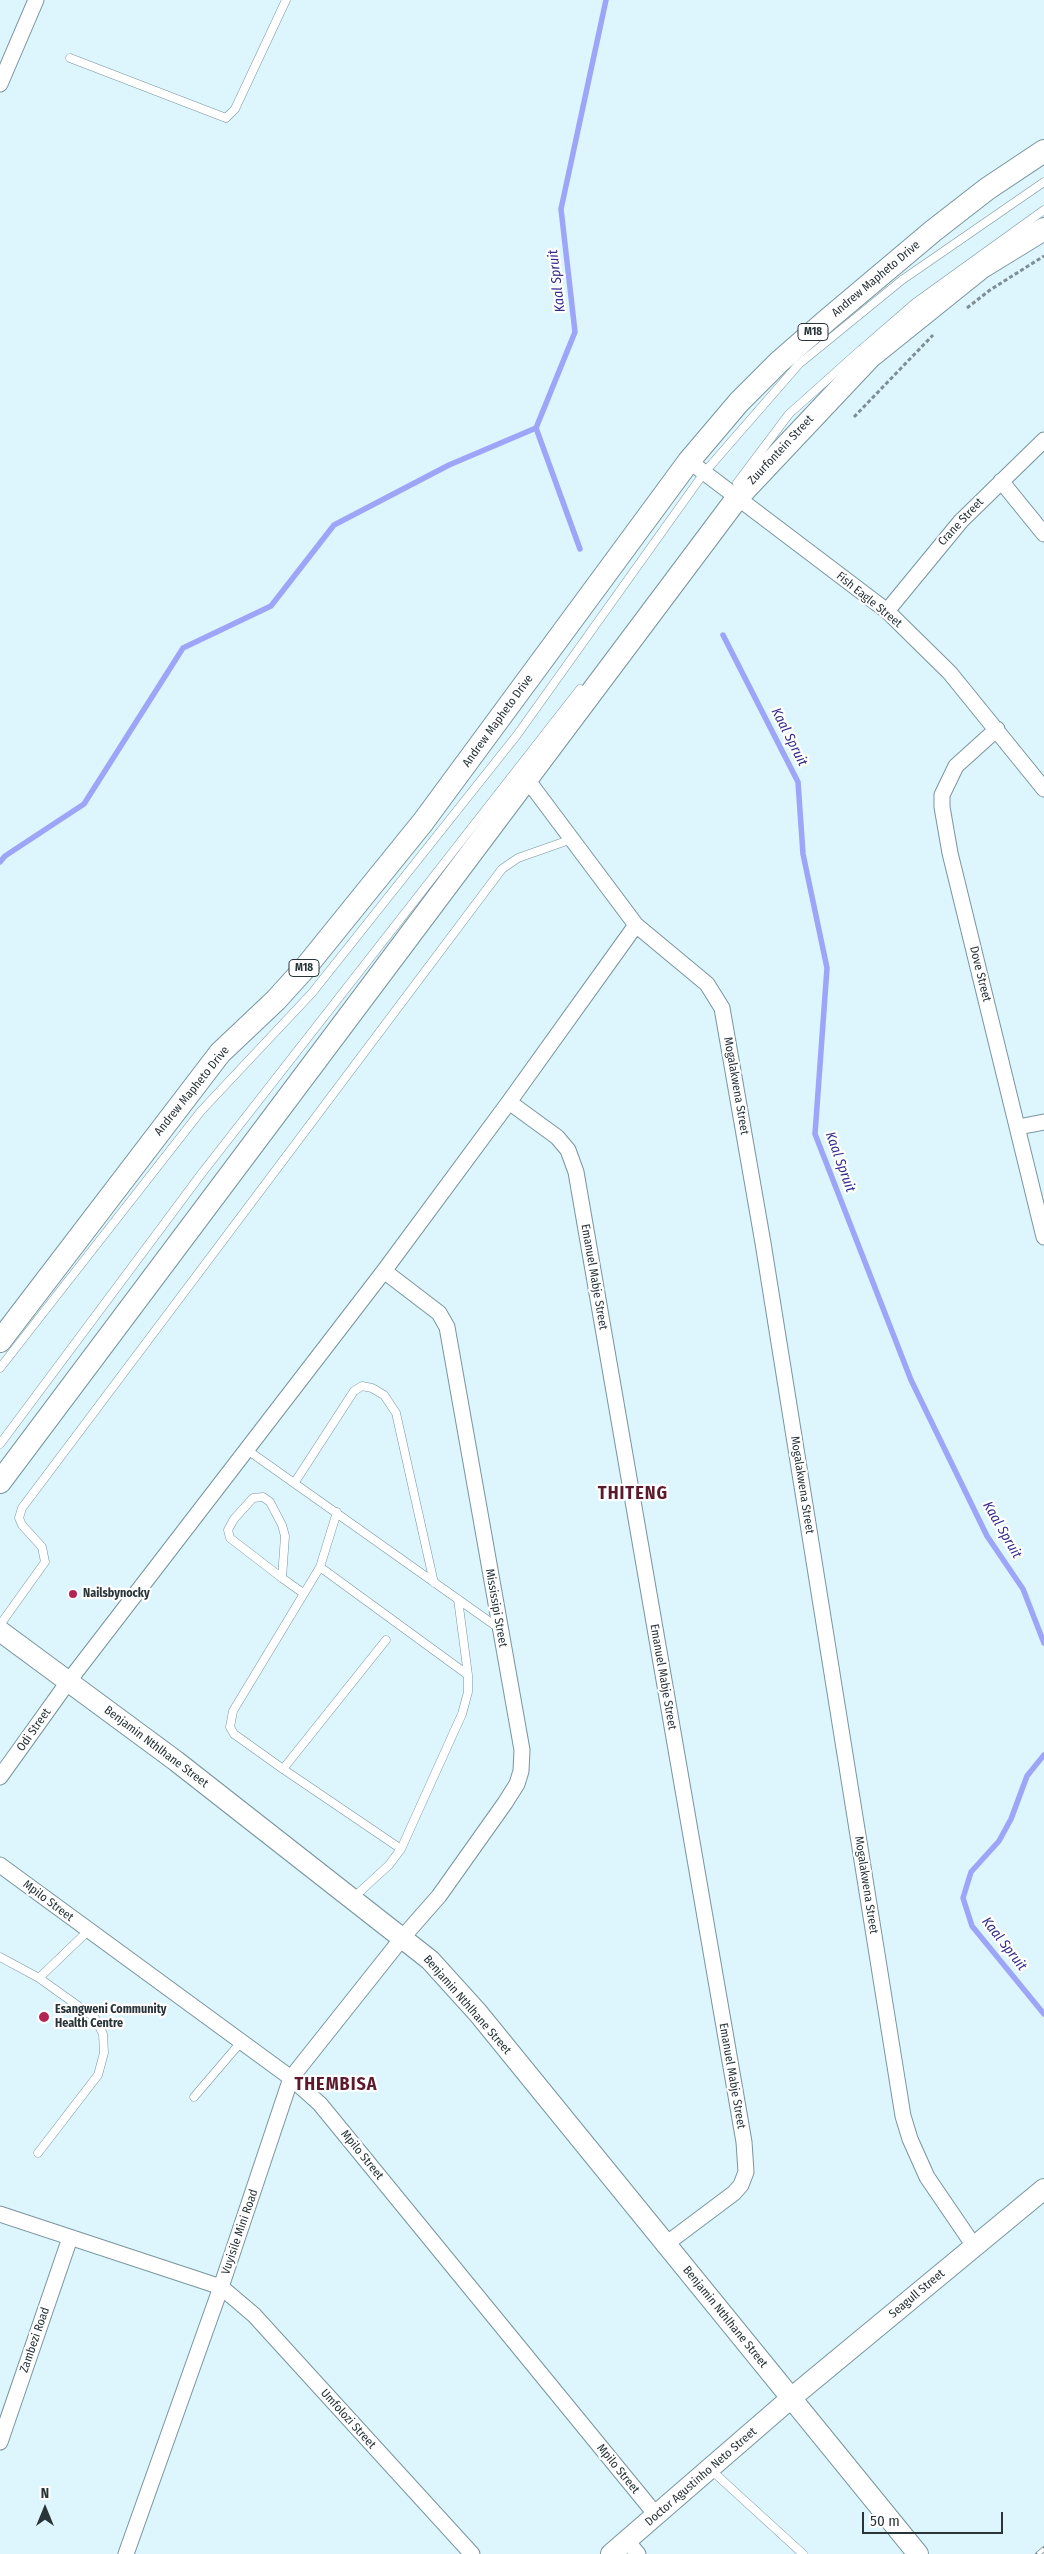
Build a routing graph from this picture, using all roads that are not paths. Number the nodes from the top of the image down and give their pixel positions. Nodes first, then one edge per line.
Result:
1 (286, 0) edge
2 (34, 1) edge
3 (70, 58) dead end
4 (0, 84) edge
5 (1044, 152) edge
6 (1044, 182) edge
7 (1044, 210) edge
8 (1044, 229) edge
9 (1044, 440) edge
10 (697, 467) junction
11 (1001, 481) junction
12 (731, 496) junction
13 (1044, 534) edge
14 (886, 611) junction
15 (584, 684) dead end
16 (997, 729) junction
17 (526, 778) junction
18 (1044, 789) edge
19 (572, 839) junction
20 (636, 925) junction
21 (509, 1102) junction
22 (1044, 1122) edge
23 (1018, 1127) junction
24 (1044, 1237) edge
25 (384, 1271) junction
26 (0, 1341) edge
27 (0, 1368) edge
28 (0, 1444) edge
29 (246, 1449) junction
30 (0, 1482) edge
31 (295, 1482) junction
32 (337, 1512) junction
33 (320, 1567) junction
34 (282, 1578) junction
35 (434, 1583) junction
36 (303, 1593) junction
37 (458, 1599) junction
38 (0, 1625) edge
39 (500, 1629) junction
40 (0, 1631) edge
41 (386, 1640) dead end
42 (468, 1675) junction
43 (68, 1682) junction
44 (283, 1769) junction
45 (0, 1777) edge
46 (401, 1849) junction
47 (0, 1865) edge
48 (353, 1898) junction
49 (88, 1931) junction
50 (403, 1937) junction
51 (0, 1956) edge
52 (39, 1978) junction
53 (240, 2042) junction
54 (291, 2078) junction
55 (194, 2097) dead end
56 (38, 2153) dead end
57 (1044, 2188) edge
58 (0, 2214) edge
59 (70, 2238) junction
60 (666, 2244) junction
61 (974, 2246) junction
62 (221, 2287) junction
63 (790, 2399) junction
64 (0, 2442) edge
65 (710, 2469) junction
66 (656, 2516) junction
67 (633, 2548) edge
68 (126, 2554) edge
69 (472, 2554) edge
70 (611, 2554) edge
71 (803, 2554) edge
72 (918, 2554) edge

1 - 3 lane
2 - 4 street
5 - 10 main road, Andrew Mapheto Drive / M18
6 - 10 lane
7 - 12 lane
8 - 12 main road, Zuurfontein Street
9 - 11 street, Crane Street
10 - 12 street, Fish Eagle Street
10 - 26 main road, Andrew Mapheto Drive / M18
10 - 27 lane
11 - 13 street
11 - 14 street, Crane Street
12 - 14 street, Fish Eagle Street
12 - 17 main road
14 - 16 street, Fish Eagle Street
15 - 28 lane
16 - 18 street, Fish Eagle Street
16 - 23 street, Dove Street
17 - 19 street, Mogalakwena Street
17 - 30 main road
19 - 20 street, Mogalakwena Street
19 - 38 lane
20 - 21 street, Odi Street
20 - 61 street, Mogalakwena Street
21 - 25 street, Odi Street
21 - 60 street, Emanuel Mabje Street
22 - 23 street
23 - 24 street, Dove Street
25 - 29 street, Odi Street
25 - 39 street, Mississipi Street
29 - 31 lane
29 - 43 street, Odi Street
31 - 32 lane
31 - 35 lane
32 - 33 lane
32 - 35 lane
33 - 36 lane
33 - 42 lane
34 - 34 lane
34 - 36 lane
35 - 37 lane
36 - 44 lane
37 - 39 lane
37 - 42 lane
39 - 50 street, Mississipi Street
40 - 43 street, Benjamin Nthlhane Street
41 - 44 lane
42 - 46 lane
43 - 45 street, Odi Street
43 - 48 street, Benjamin Nthlhane Street
44 - 46 lane
46 - 48 lane
47 - 49 street, Mpilo Street
48 - 50 street, Benjamin Nthlhane Street
49 - 52 lane
49 - 53 street, Mpilo Street
50 - 54 street, Vuyisile Mini Road
50 - 60 street, Benjamin Nthlhane Street
51 - 52 lane
52 - 56 lane
53 - 54 street, Mpilo Street
53 - 55 lane
54 - 62 street, Vuyisile Mini Road
54 - 66 street, Mpilo Street
57 - 61 street, Seagull Street
58 - 59 street
59 - 62 street
59 - 64 street, Zambezi Road
60 - 63 street, Benjamin Nthlhane Street
61 - 63 street, Seagull Street
62 - 68 street, Vuyisile Mini Road
62 - 69 street, Umfolozi Street
63 - 65 street, Doctor Agustinho Neto Street
63 - 72 street, Benjamin Nthlhane Street
65 - 66 street, Doctor Agustinho Neto Street
65 - 71 lane
66 - 67 street, Doctor Agustinho Neto Street
67 - 70 street, Doctor Agustinho Neto Street

